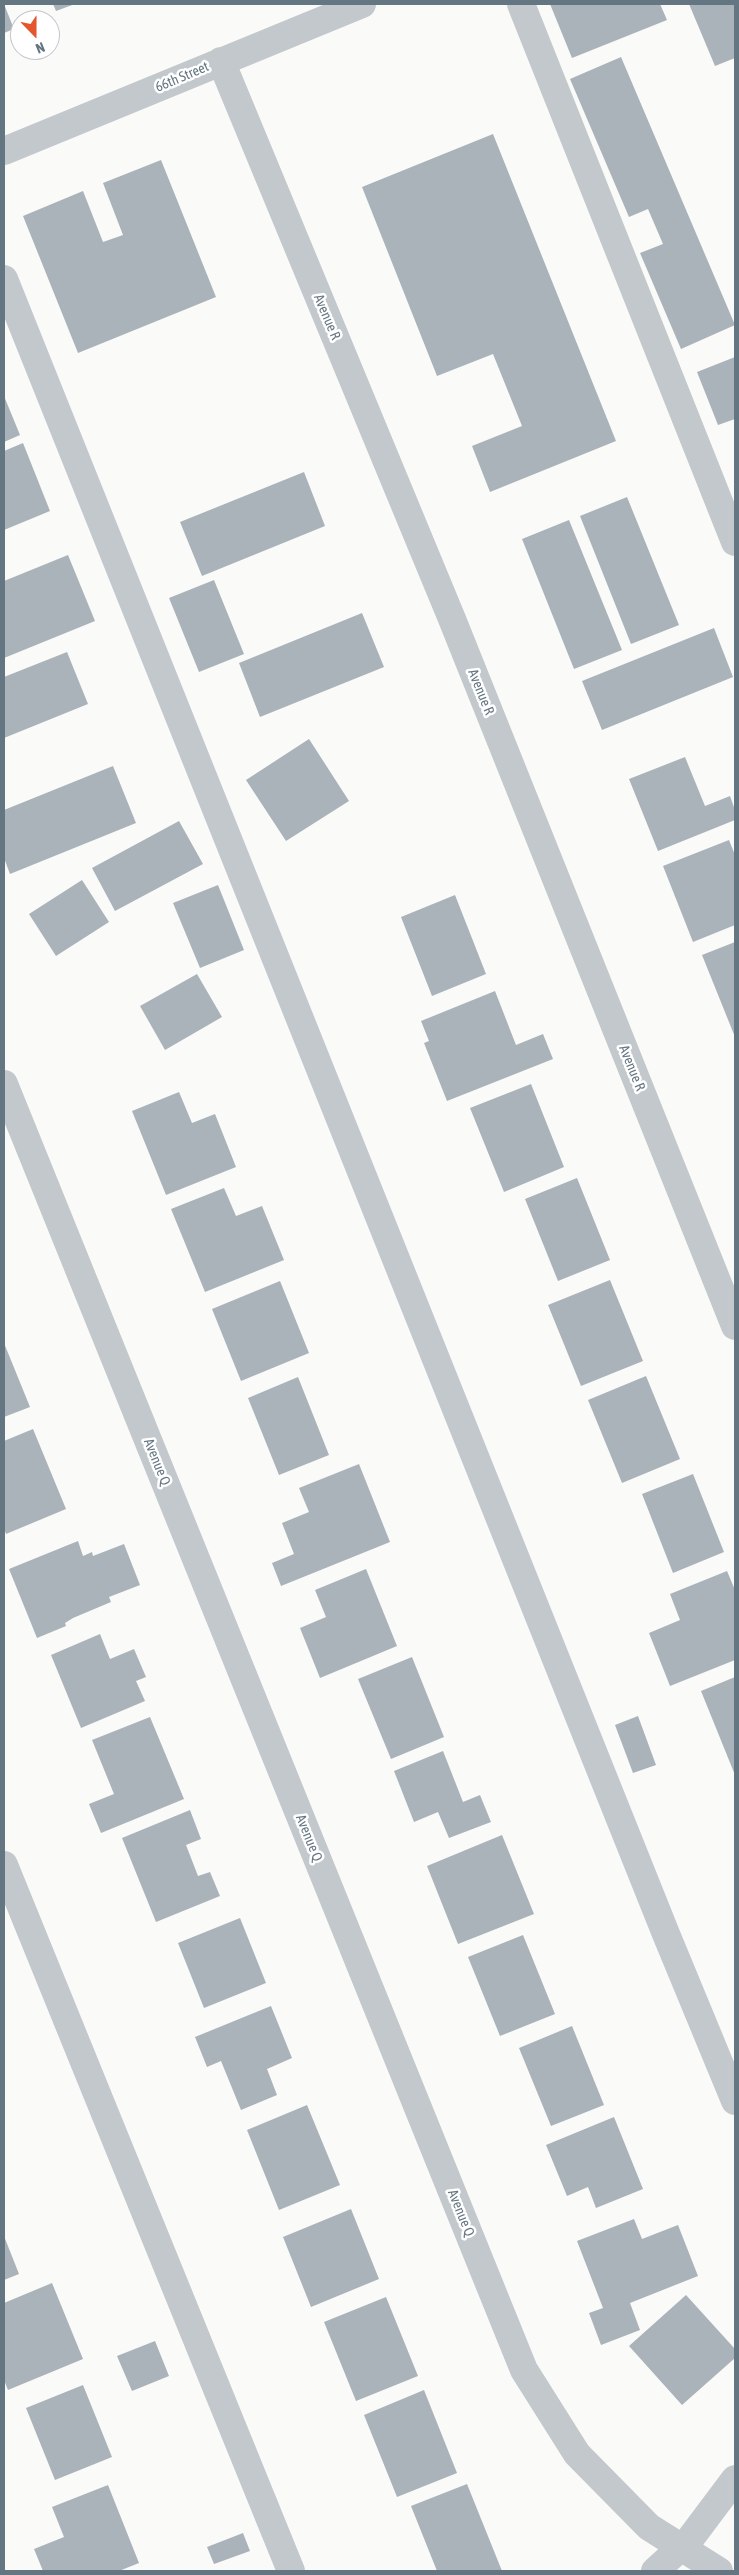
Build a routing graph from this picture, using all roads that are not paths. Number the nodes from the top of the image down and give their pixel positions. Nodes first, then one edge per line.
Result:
1 (362, 4) edge
2 (521, 4) edge
3 (220, 61) junction
4 (4, 151) edge
5 (4, 278) edge
6 (735, 542) edge
7 (4, 1084) edge
8 (735, 1326) edge
9 (4, 1865) edge
10 (735, 2101) edge
11 (735, 2479) edge
12 (680, 2547) junction
13 (292, 2571) edge
14 (655, 2571) edge
15 (719, 2571) edge

1 - 3 street, 66th Street
2 - 6 street
3 - 4 street, 66th Street
3 - 8 street, Avenue R
5 - 10 street
7 - 12 street, Avenue Q
9 - 13 street
11 - 12 street
12 - 14 street
12 - 15 street, Avenue Q

